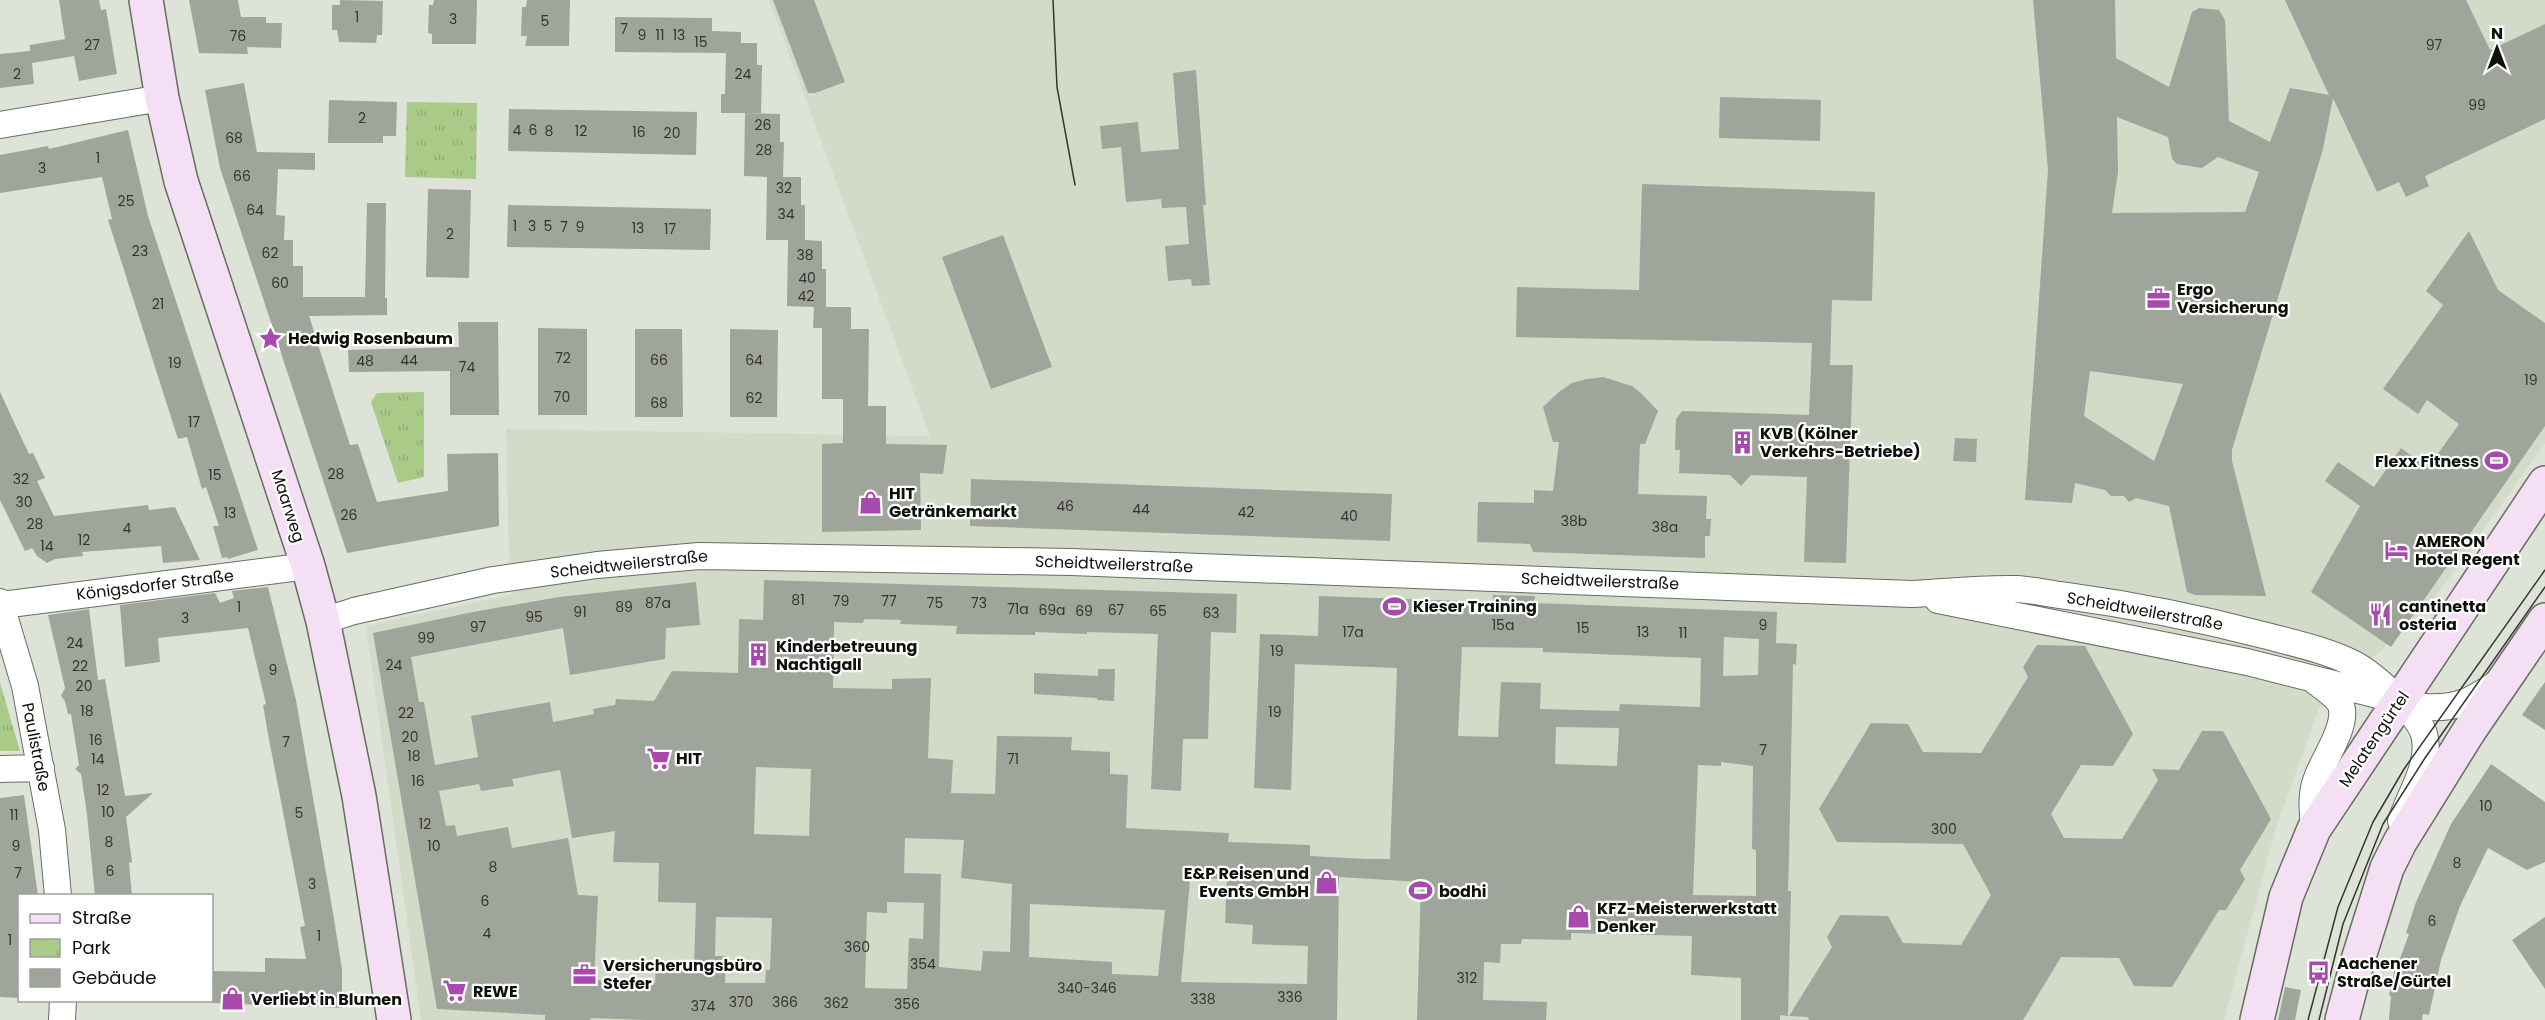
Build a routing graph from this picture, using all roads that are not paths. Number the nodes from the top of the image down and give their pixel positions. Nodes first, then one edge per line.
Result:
1 (146, 0) edge
2 (162, 98) junction
3 (0, 125) edge
4 (2545, 483) edge
5 (308, 566) junction
6 (1912, 594) junction
7 (1, 603) edge
8 (2545, 620) edge
9 (323, 621) junction
10 (2424, 668) junction
11 (2370, 673) junction
12 (2506, 678) junction
13 (2315, 681) junction
14 (2398, 702) junction
15 (41, 768) junction
16 (0, 769) edge
17 (2314, 830) junction
18 (2400, 842) junction
19 (58, 894) edge
20 (63, 1002) edge
21 (62, 1020) edge
22 (394, 1020) edge
23 (2257, 1020) edge
24 (2342, 1020) edge

1 - 2 main road, Maarweg
2 - 3 street
2 - 5 main road, Maarweg
4 - 10 main road, Melatengürtel
5 - 7 street, Königsdorfer Straße
5 - 9 main road, Maarweg
6 - 9 street, Scheidtweilerstraße
6 - 11 street, Scheidtweilerstraße
6 - 13 street, Scheidtweilerstraße
7 - 15 street, Paulistraße
8 - 12 main road
9 - 22 main road, Maarweg
10 - 11 street, Scheidtweilerstraße
10 - 14 main road, Melatengürtel
11 - 14 street, Scheidtweilerstraße
12 - 14 street, Scheidtweilerstraße
12 - 18 main road
13 - 14 street, Scheidtweilerstraße
13 - 17 street, Scheidtweilerstraße
14 - 17 main road, Melatengürtel
14 - 18 street, Scheidtweilerstraße
15 - 16 street
15 - 19 street, Paulistraße
17 - 23 main road, Melatengürtel
18 - 24 main road
20 - 21 street

